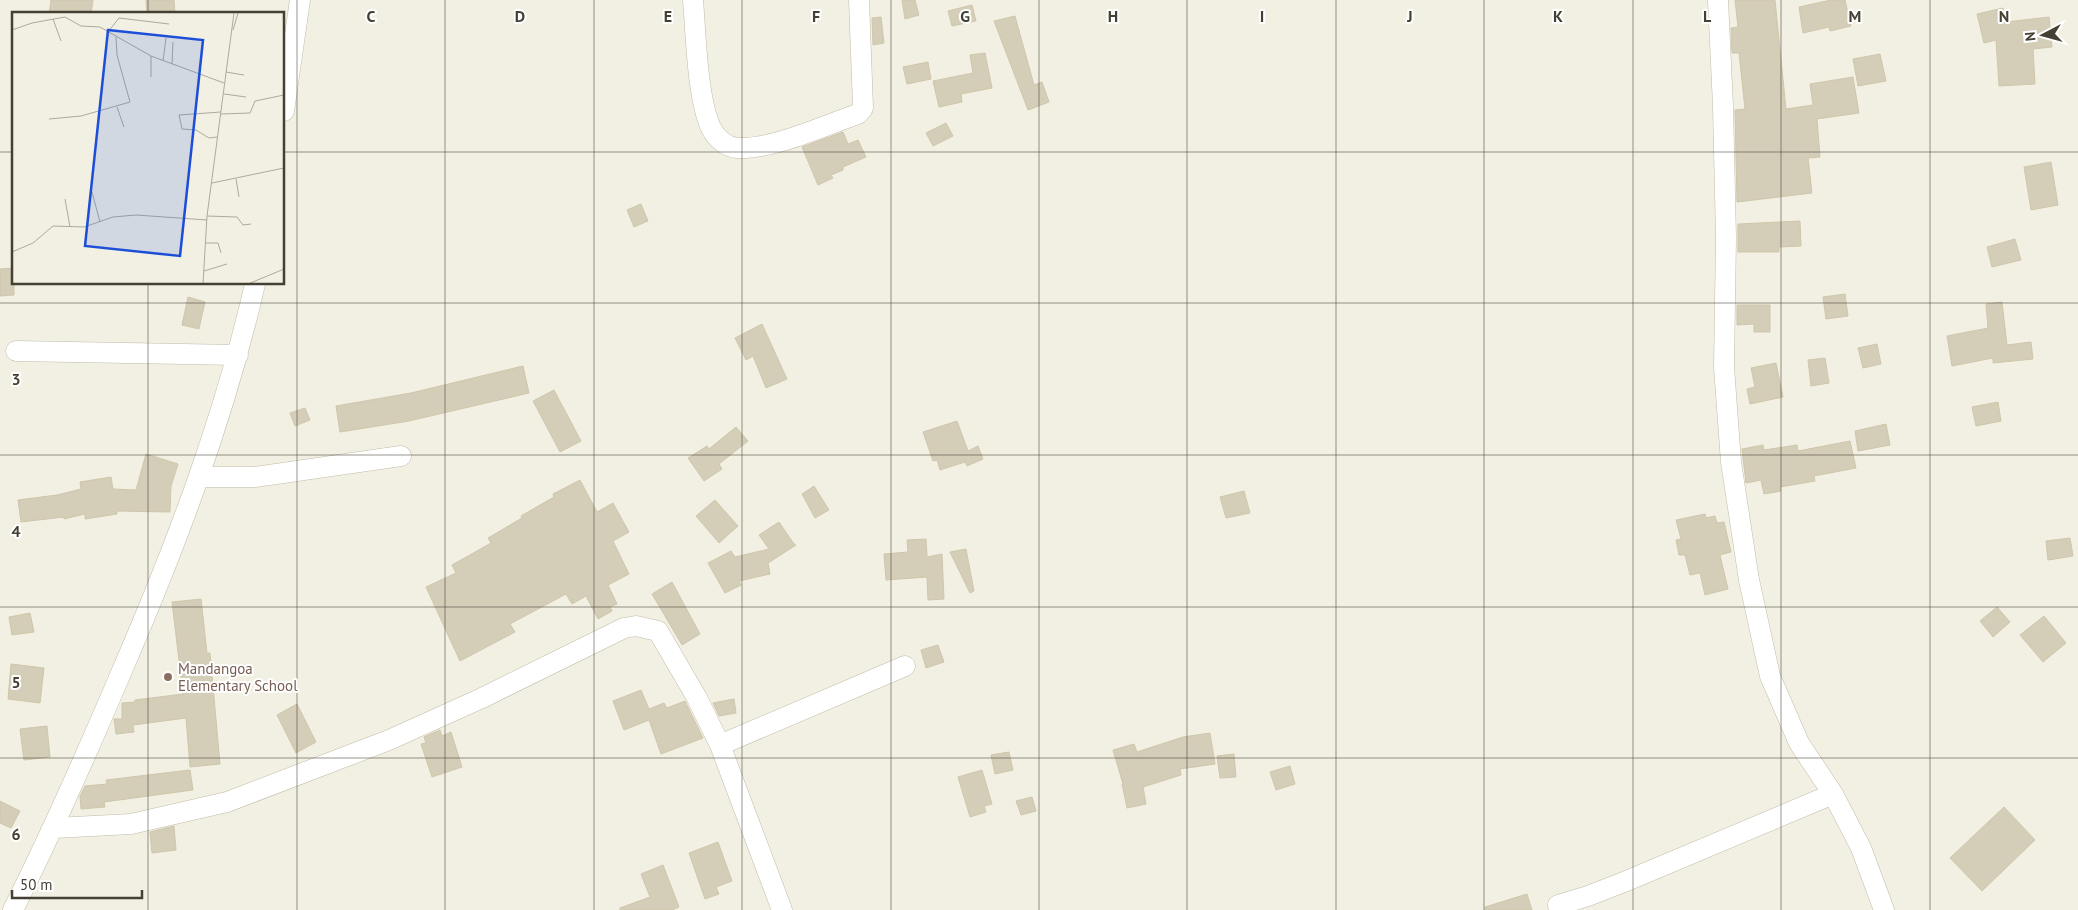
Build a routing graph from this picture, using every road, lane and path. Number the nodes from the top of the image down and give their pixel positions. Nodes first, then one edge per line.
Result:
1 (300, 0) edge
2 (693, 0) edge
3 (859, 0) edge
4 (1718, 0) edge
5 (285, 104) edge
6 (255, 285) edge
7 (16, 351) dead end
8 (238, 355) junction
9 (401, 456) dead end
10 (200, 477) junction
11 (905, 666) dead end
12 (720, 745) junction
13 (1833, 794) junction
14 (54, 828) junction
15 (0, 905) edge
16 (1558, 905) dead end
17 (11, 910) edge
18 (782, 910) edge
19 (1884, 910) edge

1 - 5 street
2 - 3 street
4 - 13 street
6 - 8 street
7 - 8 street
8 - 10 street
9 - 10 street
10 - 14 street
11 - 12 street
12 - 14 street
12 - 18 street
13 - 16 street
13 - 19 street
14 - 17 street
15 - 17 street

